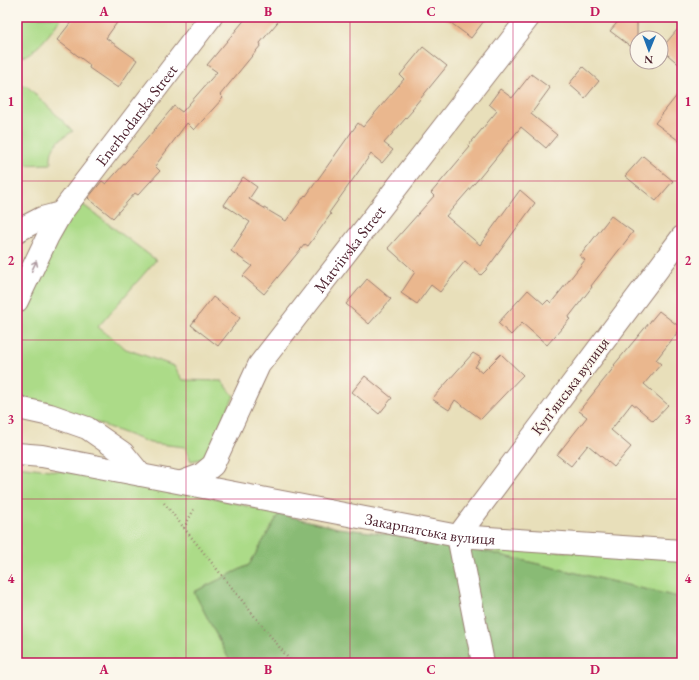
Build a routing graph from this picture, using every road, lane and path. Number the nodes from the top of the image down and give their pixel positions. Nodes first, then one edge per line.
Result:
1 (211, 17) edge
2 (529, 17) edge
3 (61, 213) junction
4 (17, 232) edge
5 (682, 237) edge
6 (17, 301) edge
7 (17, 406) edge
8 (17, 454) edge
9 (141, 475) junction
10 (182, 482) junction
11 (458, 536) junction
12 (682, 551) edge
13 (292, 663) edge
14 (483, 663) edge

1 - 3 street, Enerhodarska Street
2 - 10 street, Matviivska Street
3 - 4 street
6 -> 3 street, Enerhodarska Street
5 - 11 street, Купʼянська вулиця
7 - 9 street
8 - 9 street, Закарпатська вулиця
9 - 10 street, Закарпатська вулиця
9 - 13 path
10 - 11 street, Закарпатська вулиця
11 - 12 street, Закарпатська вулиця
11 - 14 street

